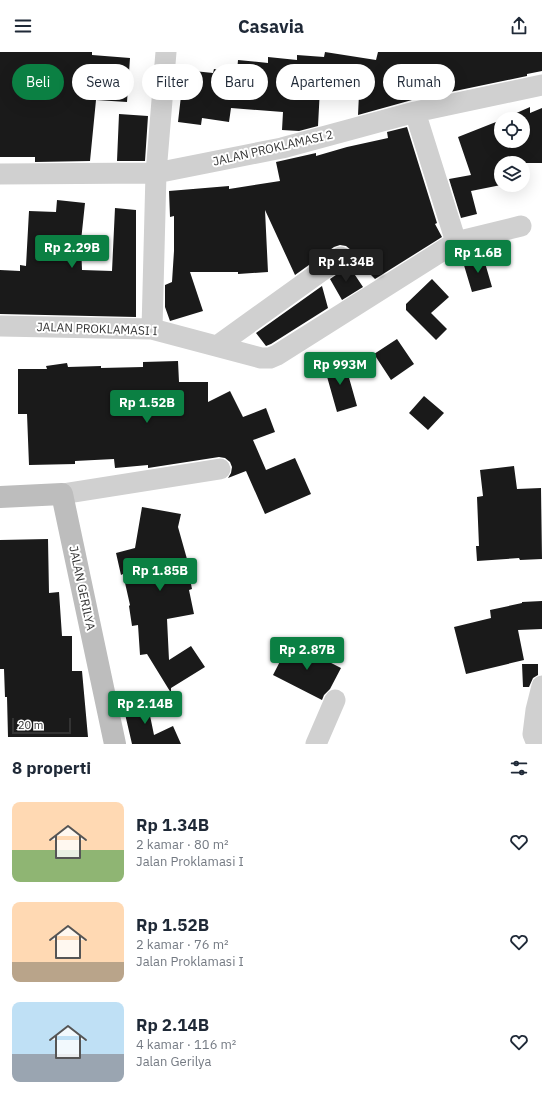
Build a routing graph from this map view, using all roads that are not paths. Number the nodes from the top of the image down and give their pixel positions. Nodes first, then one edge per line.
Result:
1 (166, 52) edge
2 (542, 85) edge
3 (415, 112) junction
4 (156, 173) junction
5 (0, 174) edge
6 (521, 226) dead end
7 (456, 242) junction
8 (341, 256) dead end
9 (0, 326) edge
10 (152, 329) junction
11 (217, 346) junction
12 (220, 469) dead end
13 (62, 494) junction
14 (0, 497) edge
15 (542, 686) edge
16 (335, 700) dead end
17 (115, 744) edge
18 (316, 744) edge
19 (537, 744) edge

1 - 4 street
2 - 3 street, JALAN PROKLAMASI 2
3 - 4 street, JALAN PROKLAMASI 2
3 - 7 street
4 - 5 street, JALAN PROKLAMASI 2
4 - 10 street
6 - 7 street, JALAN PROKLAMASI I
7 - 11 street, JALAN PROKLAMASI I
8 - 11 street
9 - 10 street, JALAN PROKLAMASI I
10 - 11 street, JALAN PROKLAMASI I
12 - 13 street
13 - 14 street
13 - 17 street, JALAN GERILYA
15 - 19 street
16 - 18 street

